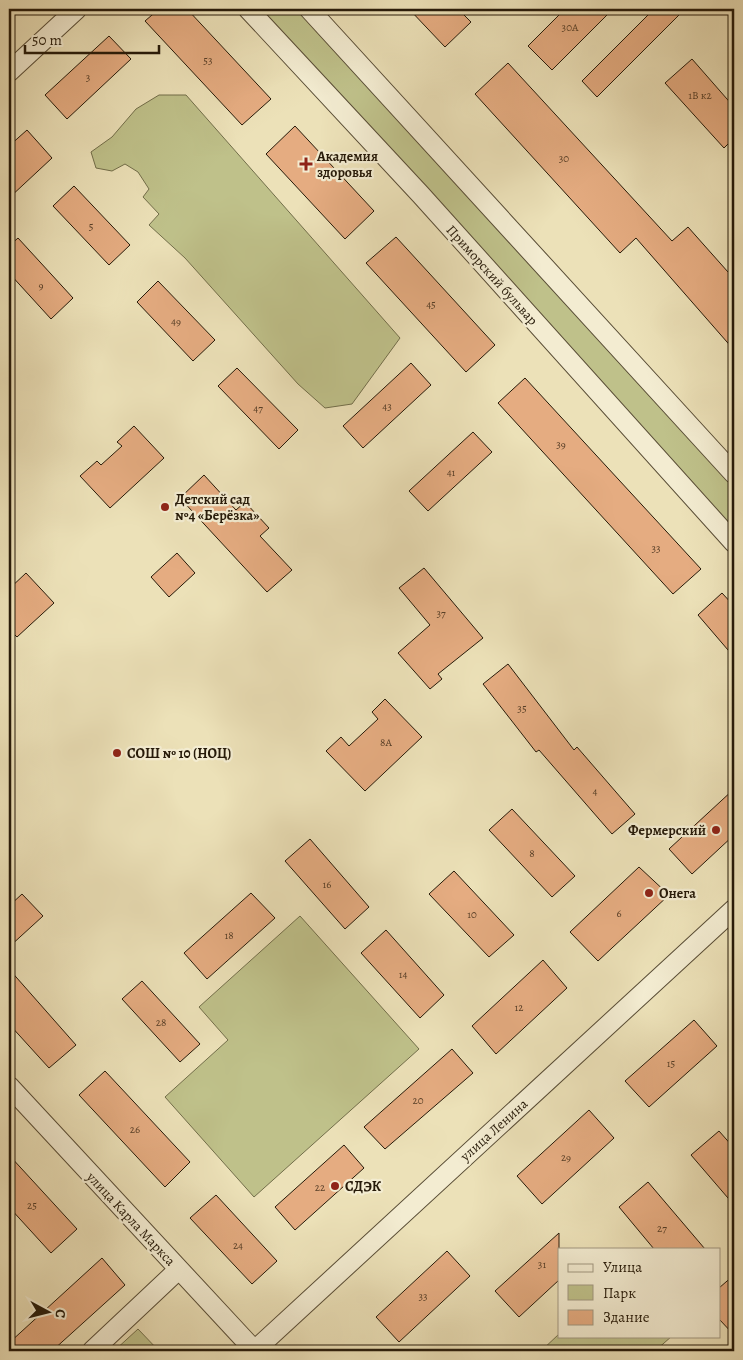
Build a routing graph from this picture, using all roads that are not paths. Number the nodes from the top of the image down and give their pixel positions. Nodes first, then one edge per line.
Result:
1 (77, 9) edge
2 (248, 9) edge
3 (309, 9) edge
4 (9, 72) edge
5 (734, 474) edge
6 (734, 542) edge
7 (734, 910) edge
8 (9, 1086) edge
9 (178, 1270) junction
10 (92, 1351) edge
11 (255, 1351) edge

1 - 4 street
2 - 6 street, Приморский бульвар
3 - 5 street
7 - 11 street, улица Ленина
8 - 9 street, улица Карла Маркса
9 - 10 street
9 - 11 street, улица Карла Маркса

